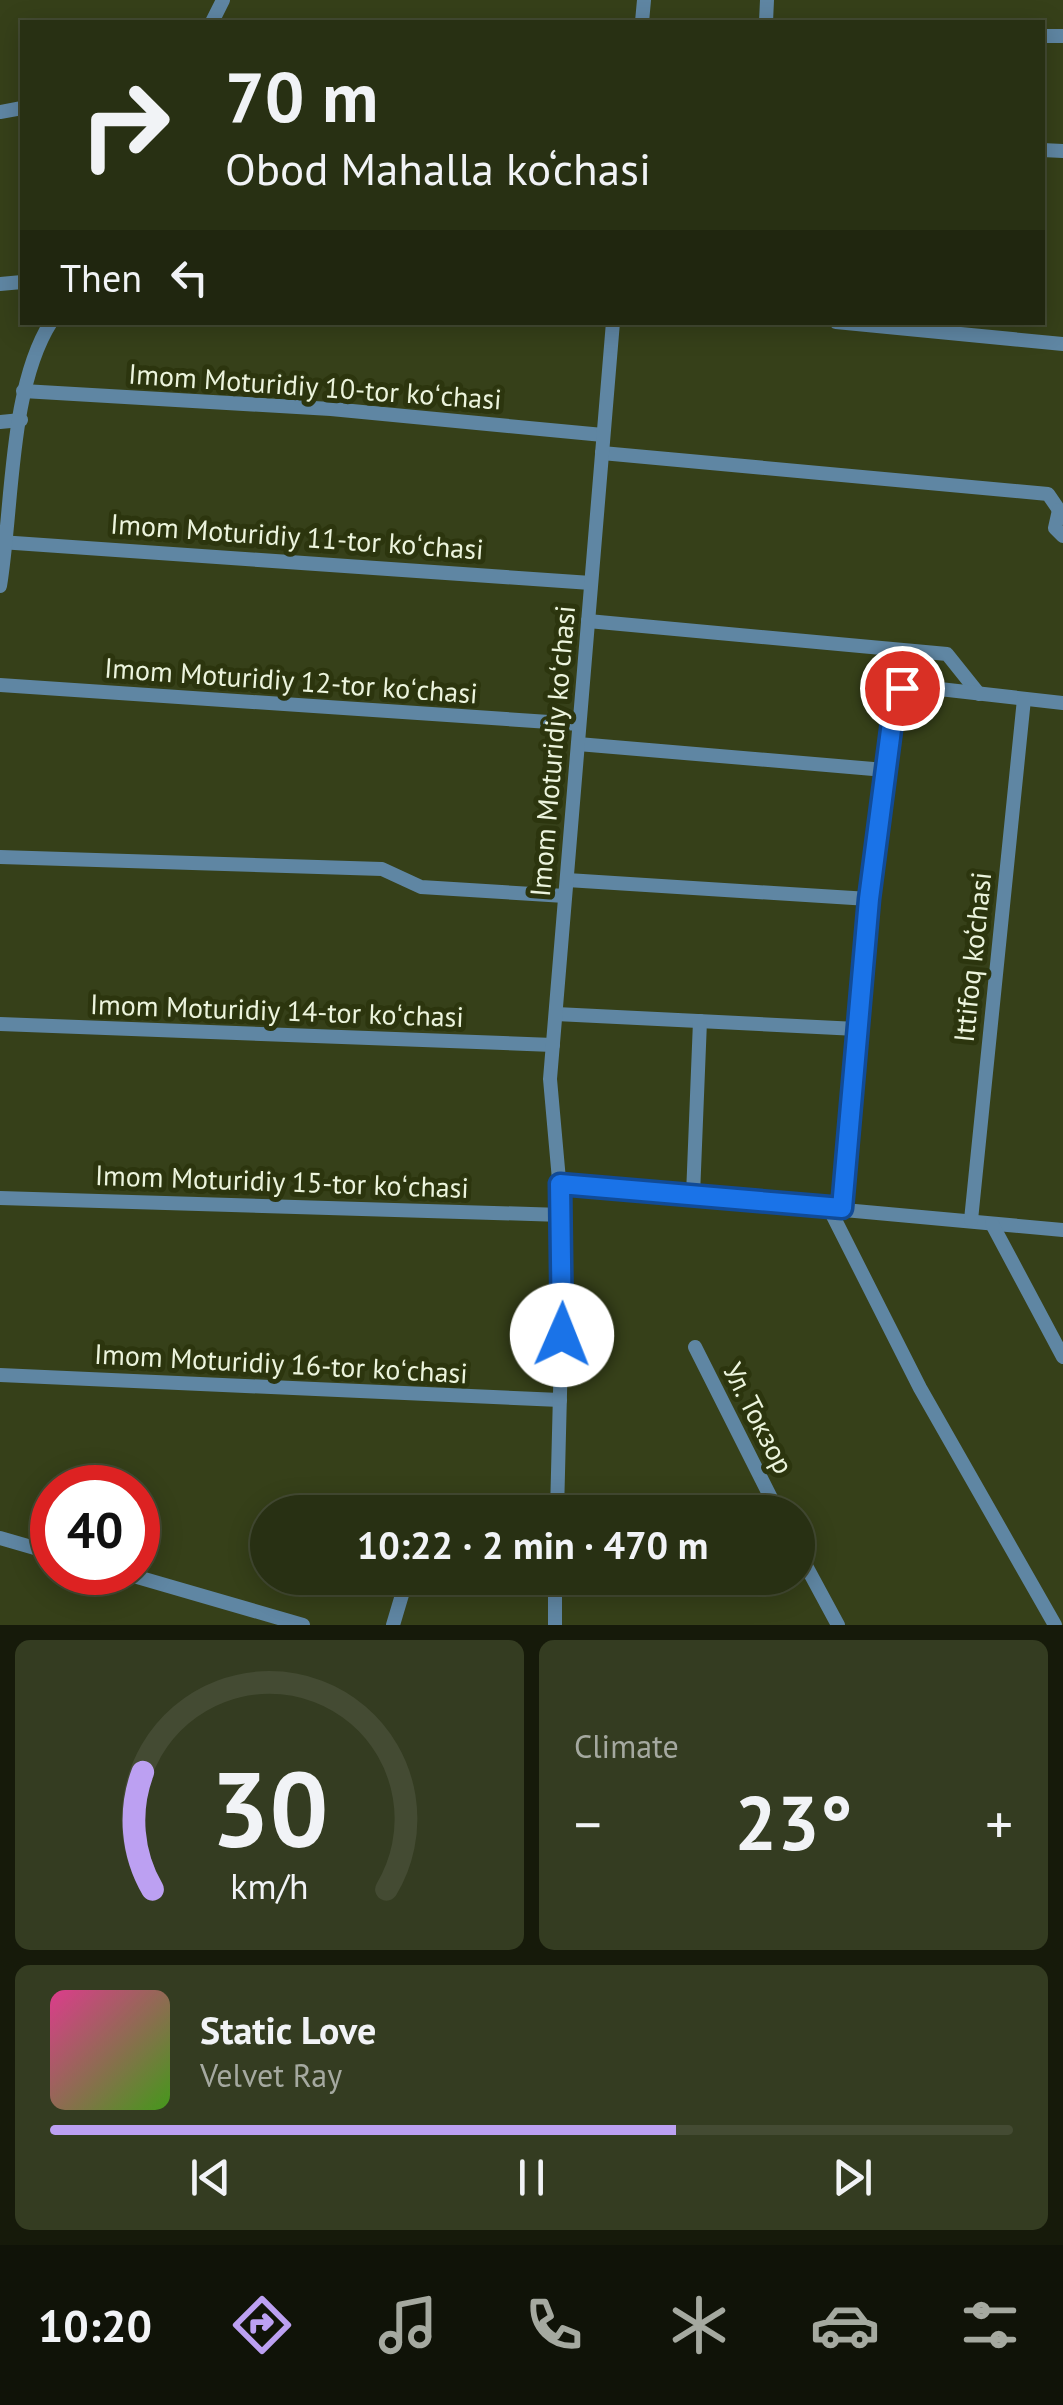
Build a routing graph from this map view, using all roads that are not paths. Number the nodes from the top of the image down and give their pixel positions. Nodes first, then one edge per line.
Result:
1 (49, 325) edge
2 (613, 325) edge
3 (867, 325) edge
4 (1063, 344) edge
5 (23, 392) junction
6 (21, 420) junction
7 (0, 422) edge
8 (603, 435) junction
9 (602, 453) junction
10 (1061, 509) edge
11 (1063, 536) edge
12 (4, 541) edge
13 (591, 584) junction
14 (0, 586) edge
15 (588, 621) junction
16 (0, 685) edge
17 (979, 694) junction
18 (1024, 699) junction
19 (1063, 703) edge
20 (579, 724) junction
21 (578, 744) junction
22 (885, 770) junction
23 (0, 857) edge
24 (567, 880) junction
25 (565, 896) junction
26 (869, 899) junction
27 (556, 1014) junction
28 (700, 1021) junction
29 (0, 1024) edge
30 (857, 1029) junction
31 (553, 1045) junction
32 (560, 1184) junction
33 (693, 1195) junction
34 (0, 1198) edge
35 (835, 1207) junction
36 (562, 1215) junction
37 (971, 1220) junction
38 (992, 1224) junction
39 (1063, 1230) edge
40 (695, 1347) dead end
41 (1063, 1358) edge
42 (0, 1374) edge
43 (560, 1400) junction
44 (557, 1495) edge
45 (769, 1495) edge
46 (0, 1538) edge
47 (30, 1547) edge
48 (815, 1582) edge
49 (160, 1584) edge
50 (403, 1595) edge
51 (555, 1595) edge
52 (304, 1625) edge
53 (393, 1625) edge
54 (554, 1625) edge
55 (838, 1625) edge
56 (1055, 1625) edge

1 - 5 street
2 - 8 street, Imom Moturidiy koʻchasi
3 - 4 street
5 - 6 street
5 - 8 street, Imom Moturidiy 10-tor koʻchasi
6 - 7 street
6 - 12 street
8 - 9 street, Imom Moturidiy koʻchasi
9 - 10 street
9 - 13 street, Imom Moturidiy koʻchasi
10 - 11 street
12 - 13 street, Imom Moturidiy 11-tor koʻchasi
12 - 14 street
13 - 15 street, Imom Moturidiy koʻchasi
15 - 17 street
15 - 20 street, Imom Moturidiy koʻchasi
16 - 20 street, Imom Moturidiy 12-tor koʻchasi
17 - 18 street
17 - 22 street
18 - 19 street
18 - 37 street, Ittifoq ko‘chasi
20 - 21 street, Imom Moturidiy koʻchasi
21 - 22 street
21 - 24 street, Imom Moturidiy koʻchasi
22 - 26 street
23 - 25 street
24 - 25 street, Imom Moturidiy koʻchasi
24 - 26 street
25 - 27 street, Imom Moturidiy koʻchasi
26 - 30 street
27 - 28 street
27 - 31 street, Imom Moturidiy koʻchasi
28 - 30 street
28 - 33 street
29 - 31 street, Imom Moturidiy 14-tor koʻchasi
30 - 35 street
31 - 32 street, Imom Moturidiy koʻchasi
32 - 33 street
32 - 36 street, Imom Moturidiy koʻchasi
33 - 35 street
34 - 36 street, Imom Moturidiy 15-tor koʻchasi
35 - 37 street
35 - 56 street
36 - 43 street, Imom Moturidiy koʻchasi
37 - 38 street
38 - 39 street
38 - 41 street
40 - 45 street, Ул. Токзор
42 - 43 street, Imom Moturidiy 16-tor koʻchasi
43 - 44 street, Imom Moturidiy koʻchasi
46 - 47 street
48 - 55 street
49 - 52 street
50 - 53 street
51 - 54 street

